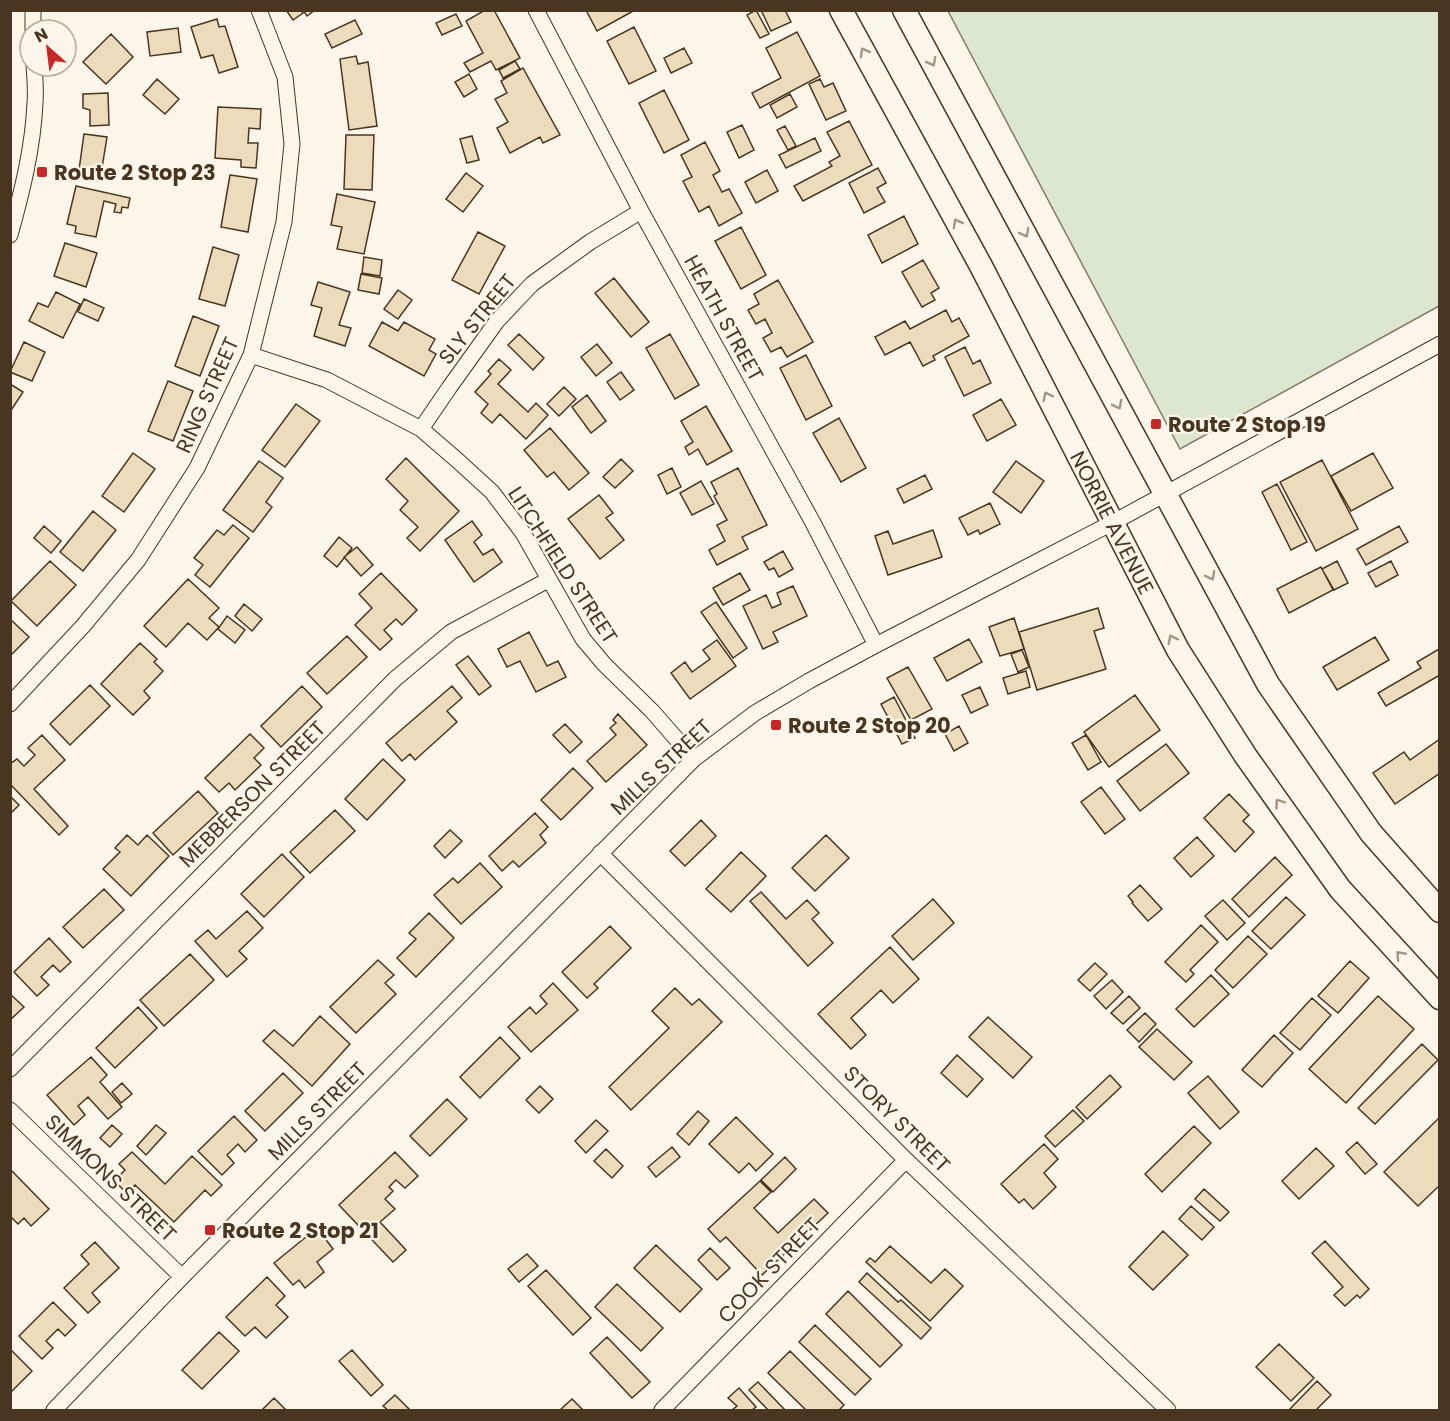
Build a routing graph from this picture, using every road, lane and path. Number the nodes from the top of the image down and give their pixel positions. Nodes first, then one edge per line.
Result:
1 (259, 10) edge
2 (536, 10) edge
3 (842, 10) edge
4 (904, 10) edge
5 (34, 78) edge
6 (641, 211) junction
7 (10, 236) edge
8 (1440, 344) edge
9 (251, 355) junction
10 (422, 429) junction
11 (1166, 494) junction
12 (1112, 523) junction
13 (548, 580) junction
14 (876, 645) junction
15 (10, 704) edge
16 (694, 759) junction
17 (600, 853) junction
18 (1440, 911) edge
19 (1440, 998) edge
20 (10, 1069) edge
21 (10, 1110) edge
22 (906, 1160) junction
23 (182, 1277) junction
24 (54, 1410) edge
25 (662, 1410) edge
26 (1168, 1410) edge

1 - 9 street, RING STREET
2 - 6 street, HEATH STREET
12 -> 3 main road, NORRIE AVENUE
4 -> 11 main road
5 - 7 street
6 - 10 street, SLY STREET
6 - 14 street, HEATH STREET
8 - 11 street, MILLS STREET
9 - 10 street, LITCHFIELD STREET
9 - 15 street, RING STREET
10 - 13 street, LITCHFIELD STREET
11 - 12 street, MILLS STREET
11 -> 18 main road
12 - 14 street, MILLS STREET
19 -> 12 main road, NORRIE AVENUE
13 - 16 street, LITCHFIELD STREET
13 - 20 street, MEBBERSON STREET
14 - 16 street, MILLS STREET
16 - 17 street, MILLS STREET
17 - 22 street, STORY STREET
17 - 23 street, MILLS STREET
21 - 23 street, SIMMONS STREET
22 - 25 street, COOK STREET
22 - 26 street, STORY STREET
23 - 24 street, MILLS STREET

